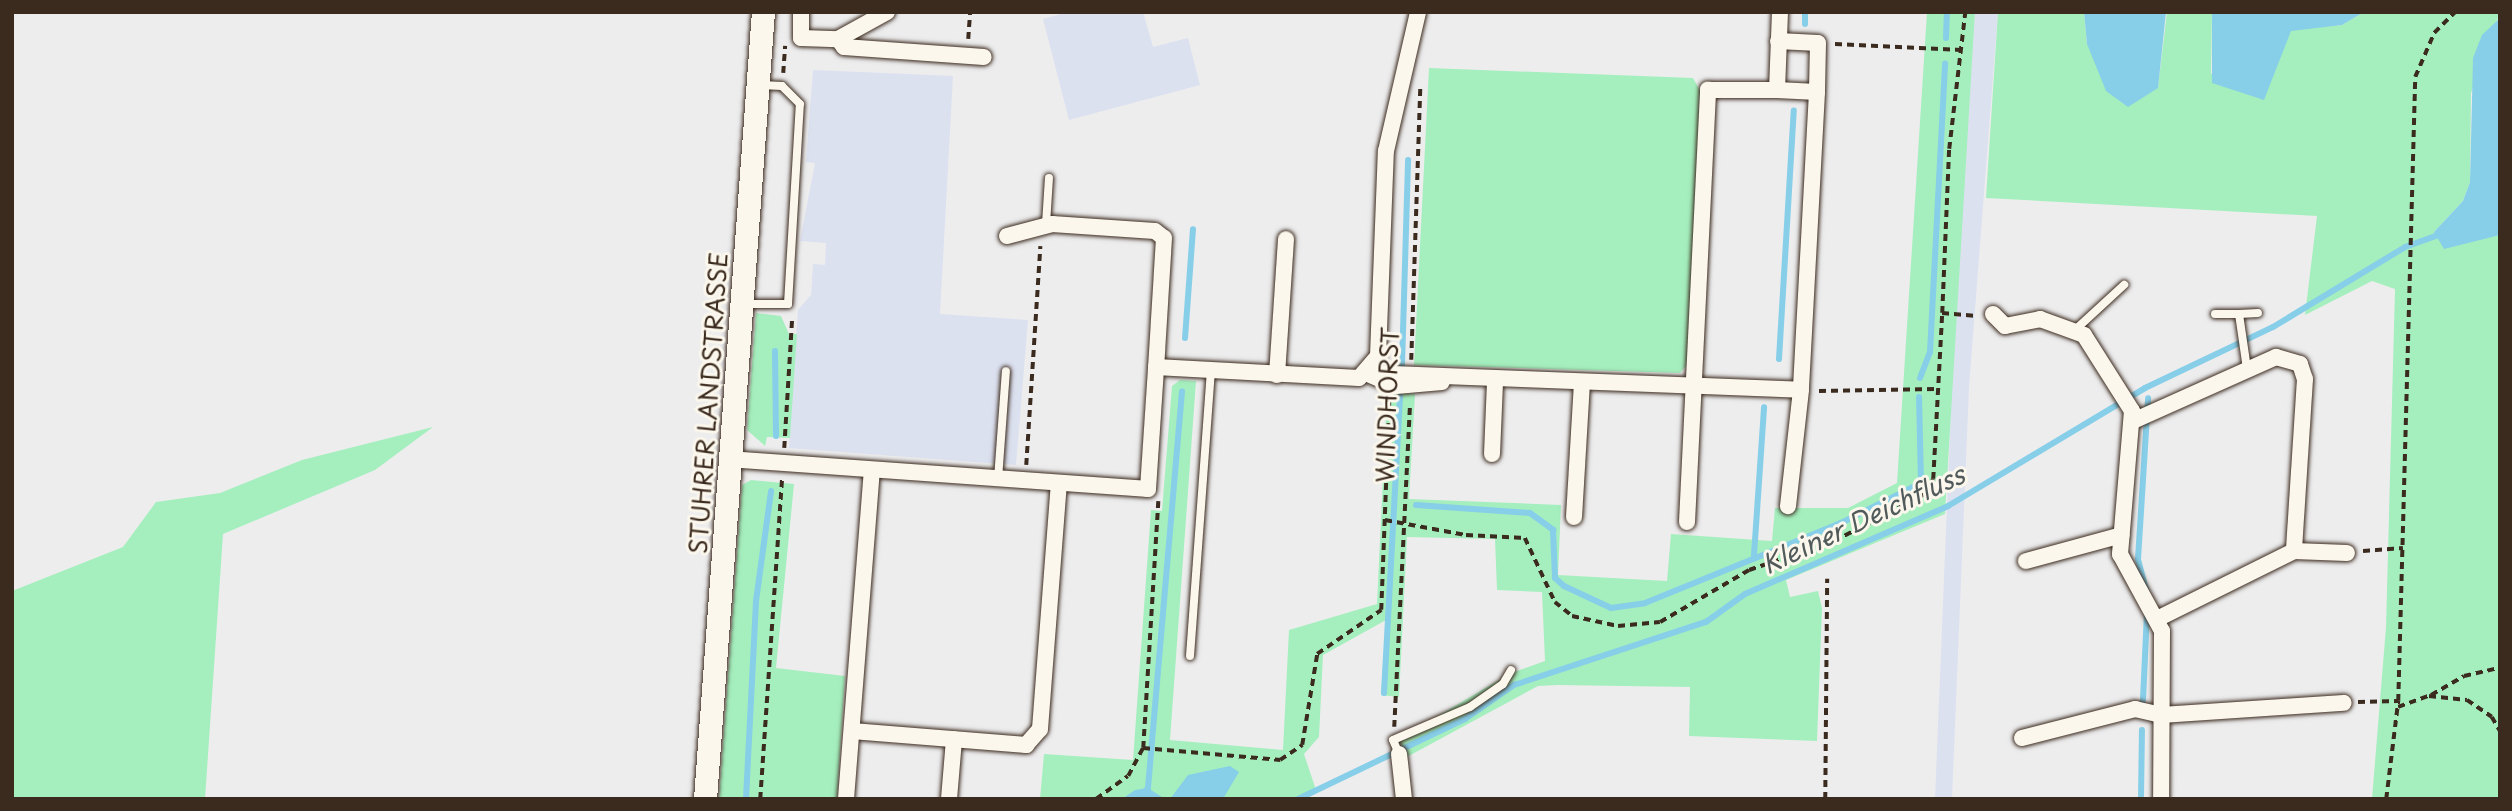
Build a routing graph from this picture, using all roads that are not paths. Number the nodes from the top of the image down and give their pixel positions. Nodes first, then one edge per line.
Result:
1 (763, 12) edge
2 (801, 12) edge
3 (887, 12) edge
4 (1418, 12) edge
5 (1780, 12) edge
6 (838, 39) junction
7 (1778, 41) junction
8 (984, 57) dead end
9 (758, 84) junction
10 (1777, 90) junction
11 (1817, 92) junction
12 (1048, 178) dead end
13 (1044, 224) junction
14 (1007, 236) dead end
15 (1286, 239) dead end
16 (2124, 285) dead end
17 (743, 304) junction
18 (2258, 313) dead end
19 (1993, 314) road end
20 (2215, 314) dead end
21 (2239, 314) junction
22 (2076, 330) junction
23 (2246, 362) junction
24 (1156, 367) junction
25 (1212, 370) junction
26 (1006, 371) dead end
27 (1366, 373) junction
28 (1277, 375) junction
29 (1410, 379) junction
30 (1495, 382) junction
31 (1582, 384) junction
32 (1694, 386) junction
33 (1801, 390) junction
34 (2141, 415) junction
35 (1492, 454) dead end
36 (729, 459) junction
37 (873, 470) junction
38 (998, 479) junction
39 (1059, 484) junction
40 (1788, 506) dead end
41 (1574, 517) dead end
42 (1687, 522) dead end
43 (2122, 535) junction
44 (2294, 551) junction
45 (2347, 553) road end
46 (2026, 561) dead end
47 (2156, 614) junction
48 (1190, 656) dead end
49 (1511, 670) dead end
50 (2344, 703) road end
51 (2161, 715) junction
52 (852, 731) junction
53 (954, 738) junction
54 (2022, 738) dead end
55 (1396, 747) joint
56 (705, 799) edge
57 (846, 799) edge
58 (949, 799) edge
59 (1404, 799) edge
60 (2161, 799) edge

1 - 9 main road, STUHRER LANDSTRASSE
2 - 6 street
3 - 6 street
4 - 27 street
5 - 7 street
6 - 8 street
7 - 10 street
7 - 11 street
9 - 17 main road, STUHRER LANDSTRASSE
9 - 17 lane
10 - 11 street
10 - 32 street
11 - 33 street
12 - 13 lane
13 - 14 street
13 - 24 street
15 - 28 street
16 - 22 lane
17 - 36 main road, STUHRER LANDSTRASSE
18 - 21 lane
19 - 22 street
20 - 21 lane
21 - 23 lane
22 - 34 street
23 - 34 street
23 - 44 street
24 - 25 street
24 - 39 street
25 - 28 street
25 - 48 lane
26 - 38 lane
27 - 28 street
27 - 29 street
27 - 29 street
29 - 30 street
30 - 31 street
30 - 35 street
31 - 32 street
31 - 41 street
32 - 33 street
32 - 42 street
33 - 40 street
34 - 43 street
36 - 37 street
36 - 56 main road, STUHRER LANDSTRASSE
37 - 38 street
37 - 52 street
38 - 39 street
39 - 53 street
43 - 46 street
43 - 47 street
44 - 45 street
44 - 47 street
47 - 51 street
49 - 55 lane
50 - 51 street
51 - 54 street
51 - 60 street
52 - 53 street
52 - 57 street
53 - 58 street
55 - 59 street

